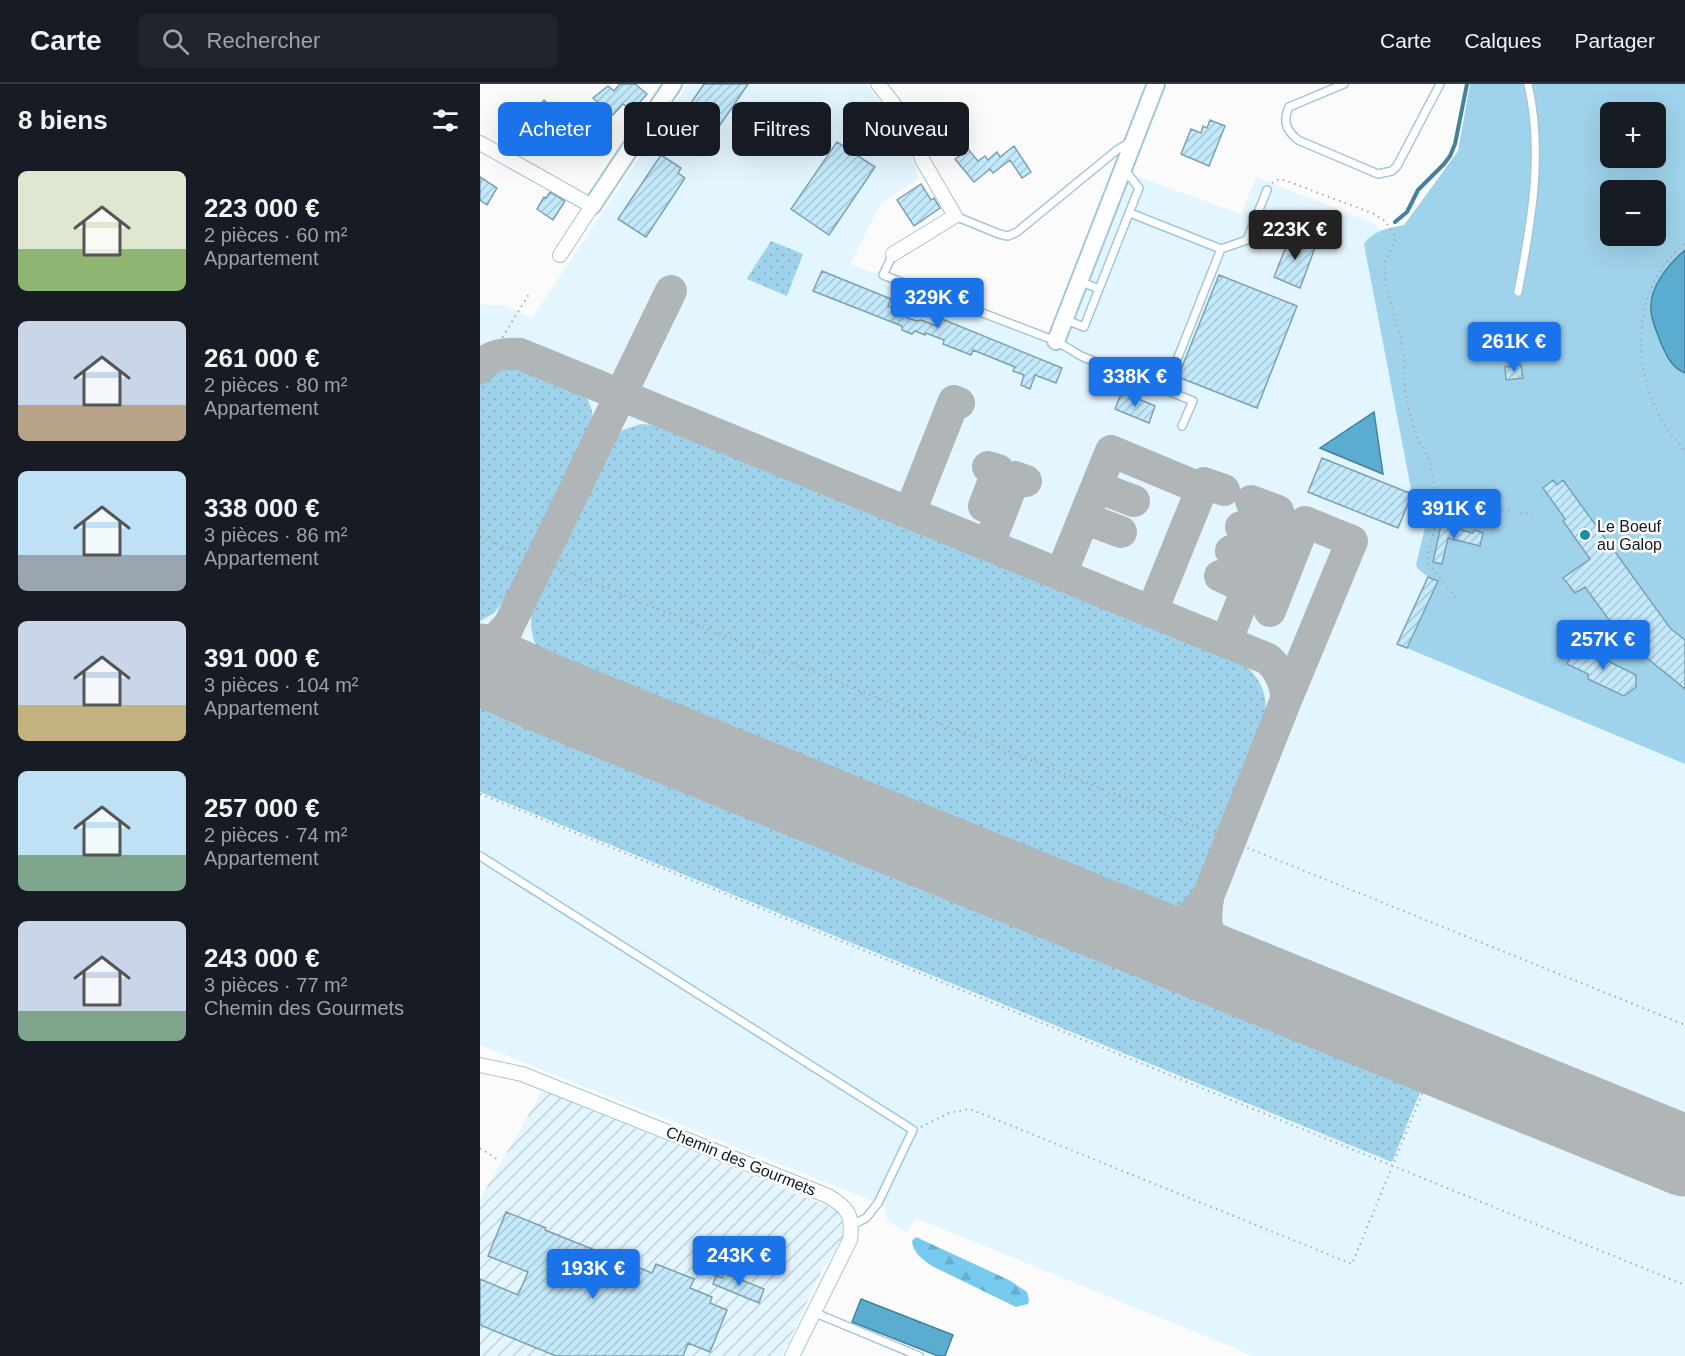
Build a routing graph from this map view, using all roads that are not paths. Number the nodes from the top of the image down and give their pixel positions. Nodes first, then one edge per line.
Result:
1 (673, 84) edge
2 (878, 84) edge
3 (1156, 84) edge
4 (1344, 84) edge
5 (1440, 84) edge
6 (1528, 84) edge
7 (1135, 139) junction
8 (480, 143) edge
9 (1123, 168) junction
10 (1267, 190) road end
11 (592, 206) junction
12 (1130, 213) junction
13 (955, 216) junction
14 (1221, 249) junction
15 (893, 254) joint
16 (560, 255) dead end
17 (1079, 281) junction
18 (1099, 289) junction
19 (1518, 292) dead end
20 (1064, 319) junction
21 (1056, 341) junction
22 (1165, 390) junction
23 (1182, 426) dead end
24 (480, 856) edge
25 (480, 1065) edge
26 (852, 1225) junction
27 (813, 1312) junction
28 (792, 1356) edge
29 (919, 1356) edge

1 - 11 street
2 - 13 street
3 - 7 street
4 - 5 lane
6 - 19 lane
7 - 9 street
7 - 13 lane
8 - 11 street
9 - 12 lane
9 - 17 street
10 - 14 lane
11 - 16 street
12 - 14 lane
12 - 18 lane
13 - 15 street
14 - 22 lane
15 - 21 lane
17 - 18 lane
17 - 20 street
18 - 20 lane
20 - 21 street
21 - 22 lane
22 - 23 lane
24 - 26 lane
25 - 26 street, Chemin des Gourmets
26 - 27 street
27 - 28 street
27 - 29 lane

